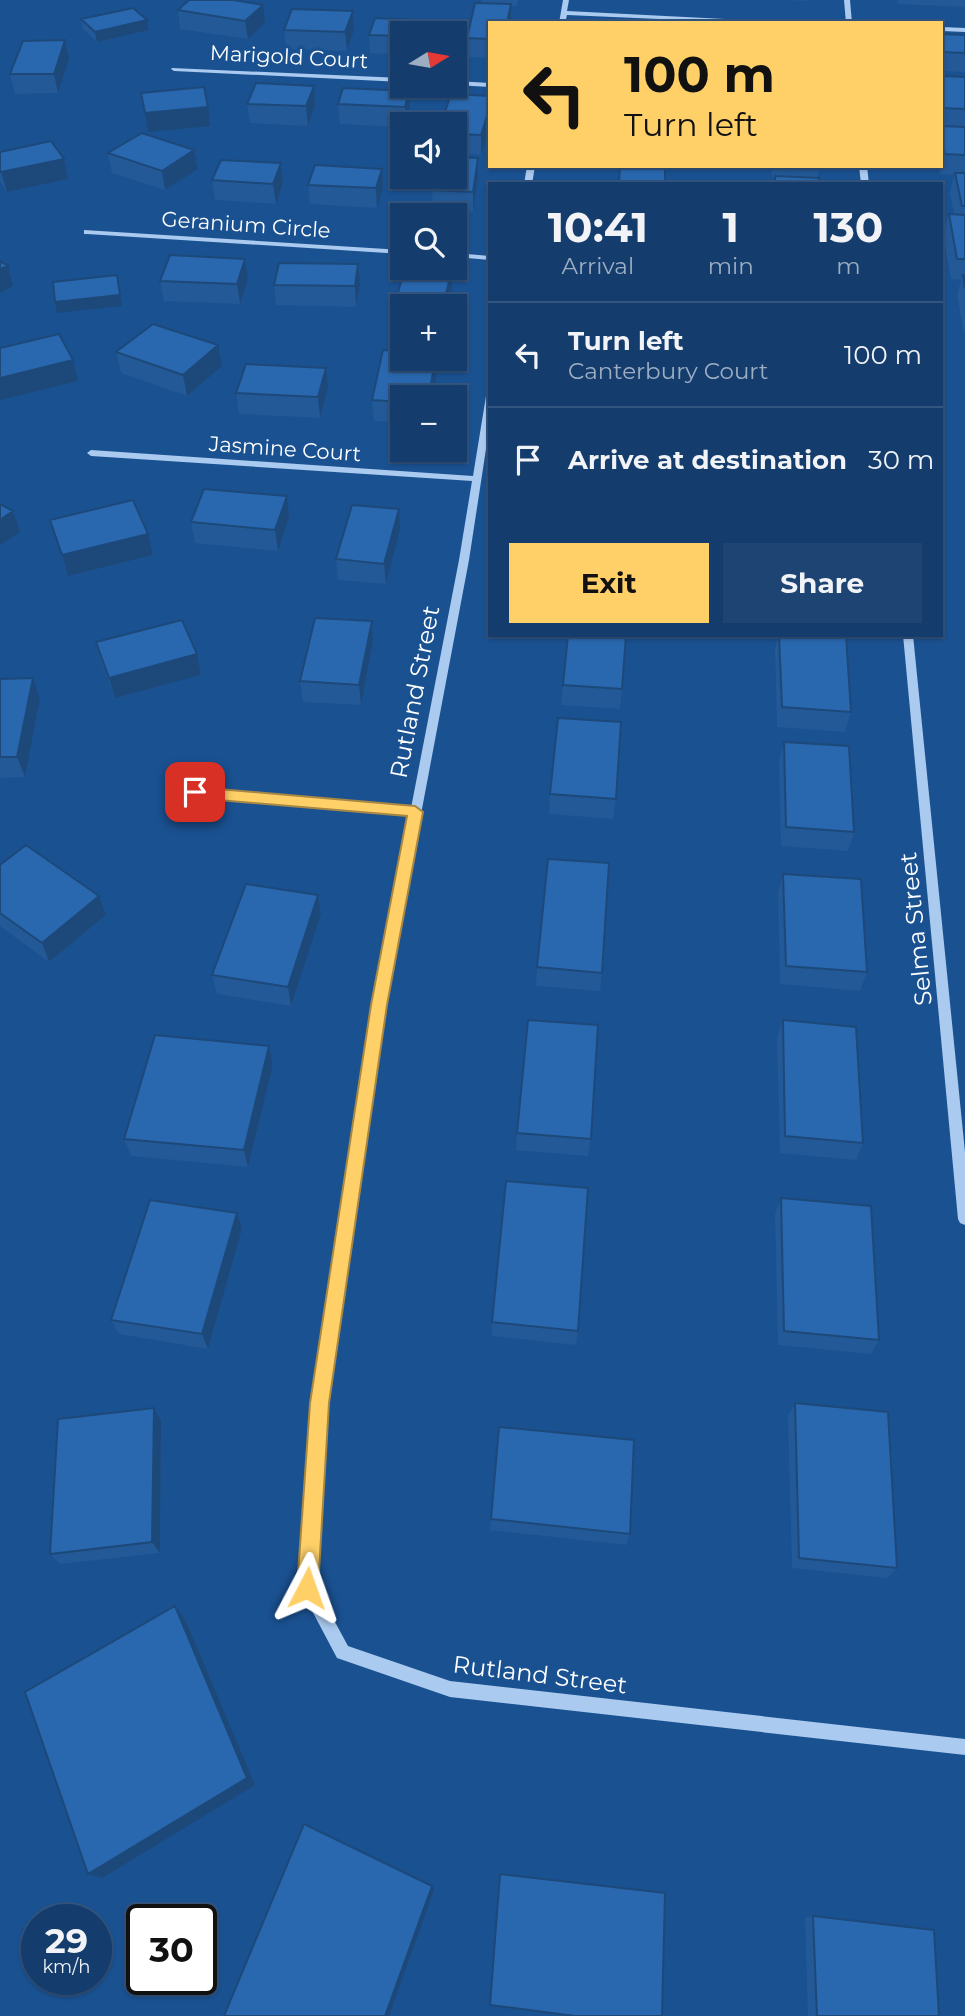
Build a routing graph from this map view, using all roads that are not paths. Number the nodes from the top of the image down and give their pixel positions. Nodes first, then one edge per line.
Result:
1 (566, 0) edge
2 (847, 0) edge
3 (564, 13) junction
4 (562, 21) edge
5 (754, 21) edge
6 (849, 21) edge
7 (943, 29) edge
8 (965, 30) edge
9 (174, 69) dead end
10 (390, 79) edge
11 (467, 84) edge
12 (488, 85) edge
13 (87, 232) dead end
14 (390, 251) edge
15 (467, 256) edge
16 (488, 258) edge
17 (488, 409) edge
18 (91, 453) dead end
19 (477, 480) junction
20 (908, 637) edge
21 (195, 792) dead end
22 (415, 812) junction
23 (965, 1219) edge
24 (965, 1747) edge

1 - 3 street
2 - 6 street
3 - 4 street
3 - 5 street
7 - 8 street
9 - 10 street, Marigold Court
11 - 12 street
13 - 14 street, Geranium Circle
15 - 16 street
17 - 19 street, Rutland Street
18 - 19 street, Jasmine Court
19 - 22 street, Rutland Street
20 - 23 street, Selma Street
21 - 22 street
22 - 24 street, Rutland Street

